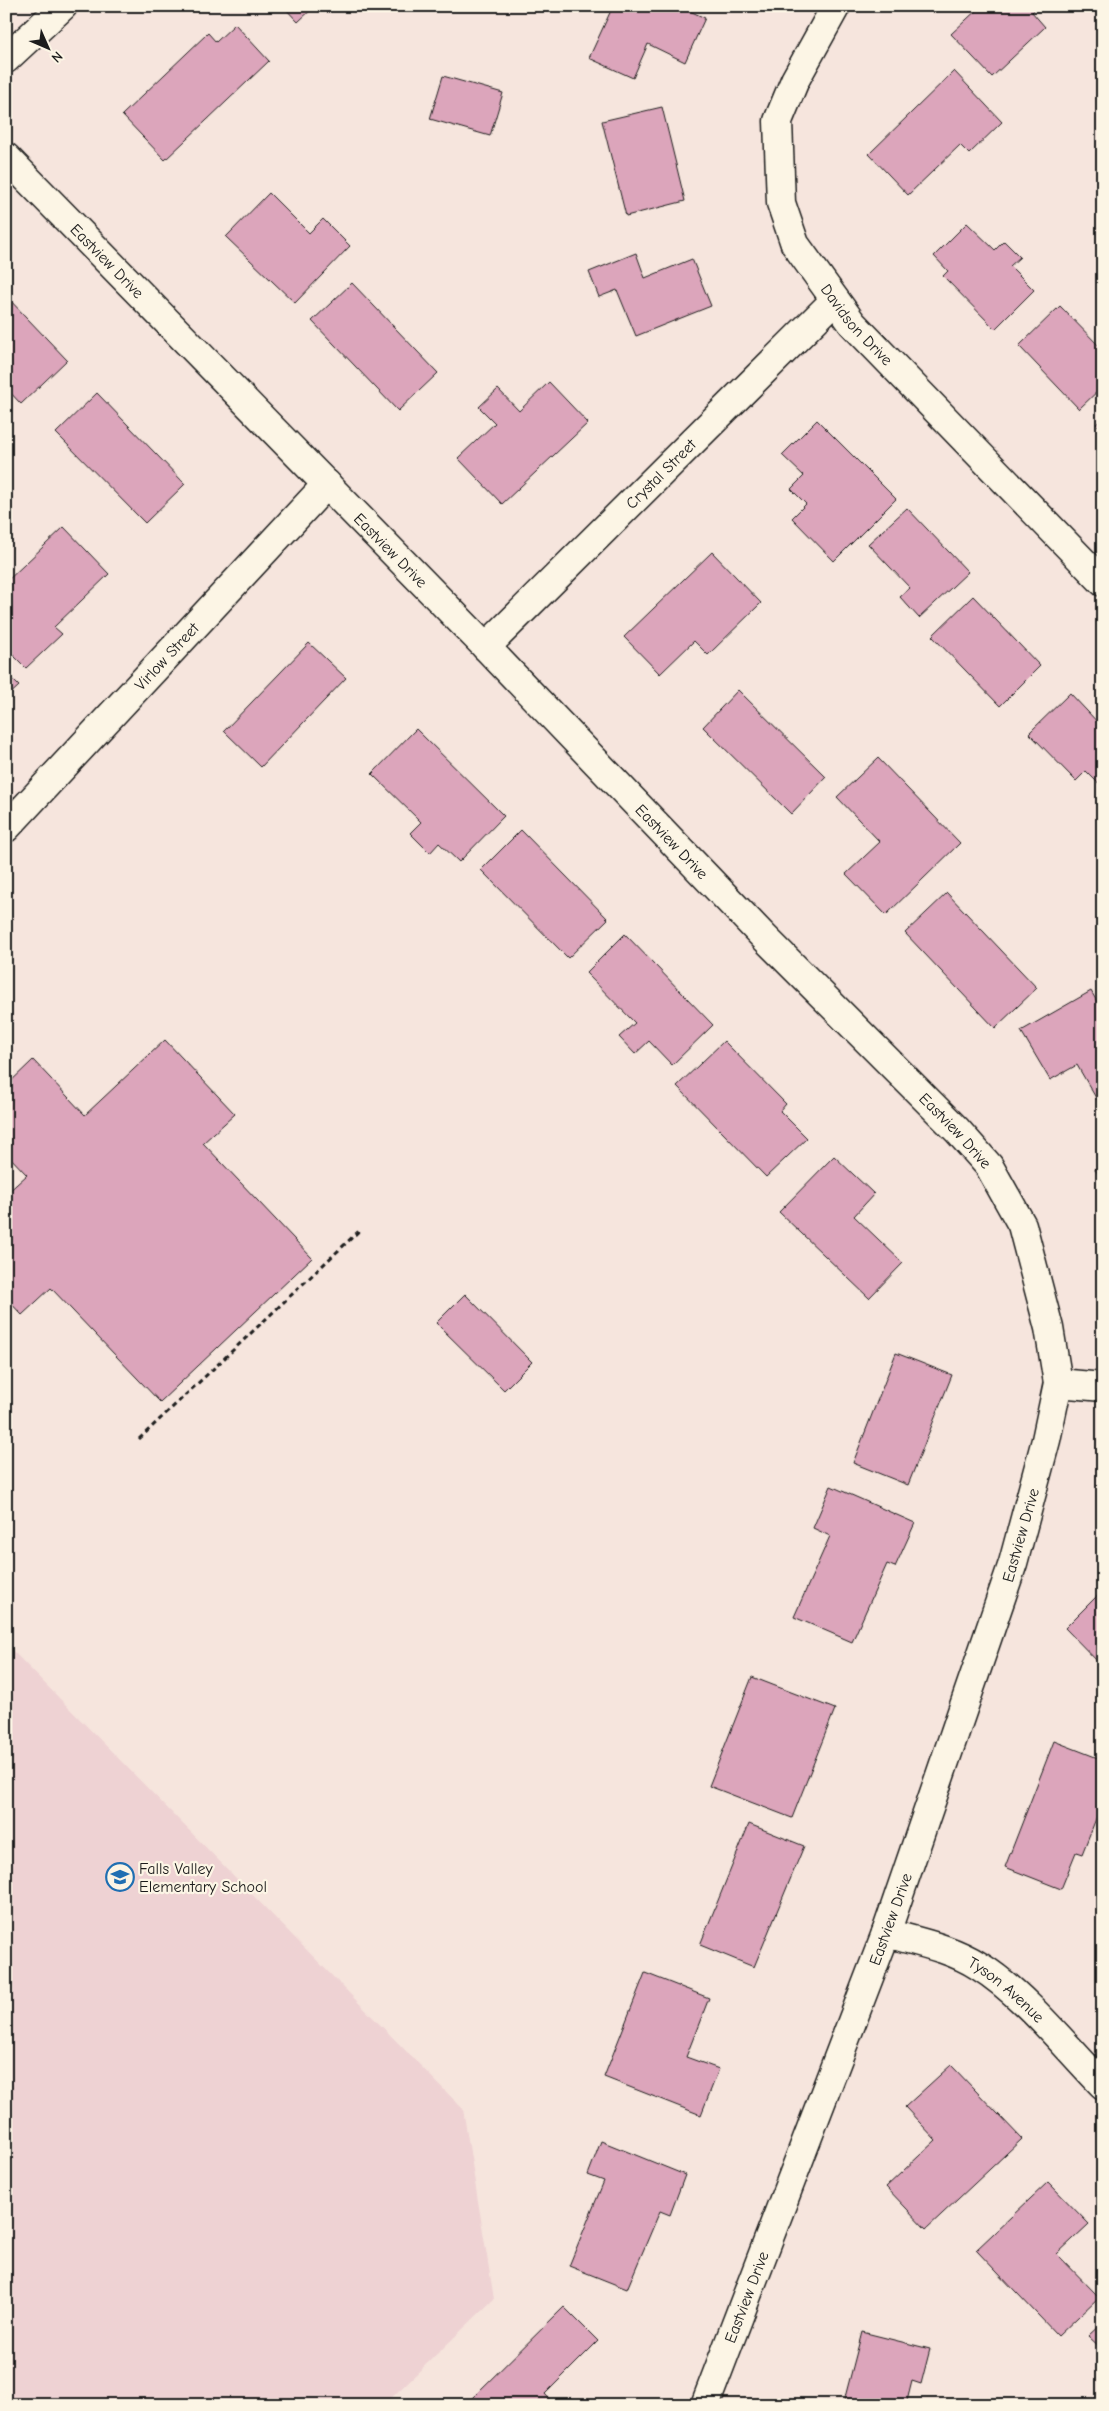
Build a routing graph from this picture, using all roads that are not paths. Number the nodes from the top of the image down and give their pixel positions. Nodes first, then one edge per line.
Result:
1 (62, 6) edge
2 (836, 6) edge
3 (6, 59) edge
4 (6, 157) edge
5 (835, 300) junction
6 (327, 484) junction
7 (1103, 582) edge
8 (486, 647) junction
9 (6, 828) edge
10 (1058, 1383) junction
11 (1103, 1387) edge
12 (886, 1933) junction
13 (1103, 2085) edge
14 (705, 2405) edge

1 - 3 street
2 - 5 street, Davidson Drive
4 - 6 street, Eastview Drive
5 - 7 street, Davidson Drive
5 - 8 street, Crystal Street
6 - 8 street, Eastview Drive
6 - 9 street, Virlow Street
8 - 10 street, Eastview Drive
10 - 11 street
10 - 12 street, Eastview Drive
12 - 13 street, Tyson Avenue
12 - 14 street, Eastview Drive

